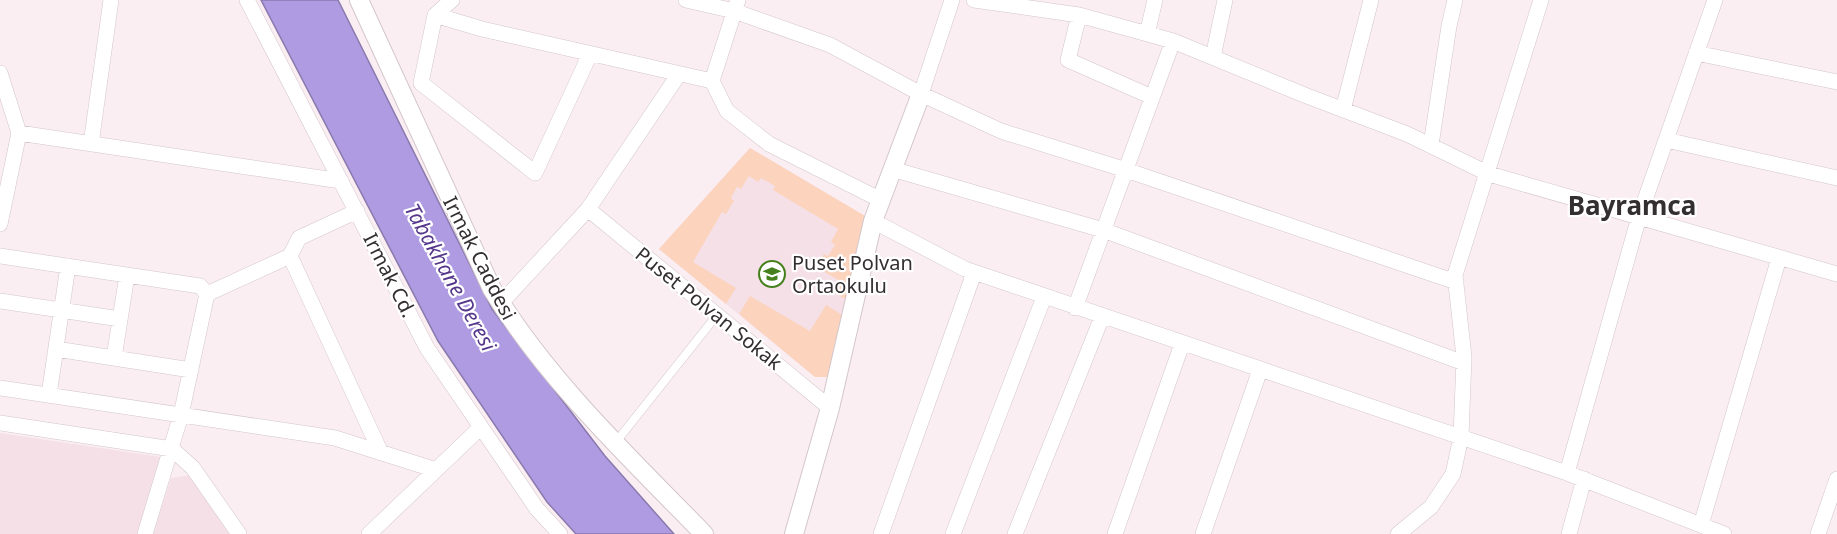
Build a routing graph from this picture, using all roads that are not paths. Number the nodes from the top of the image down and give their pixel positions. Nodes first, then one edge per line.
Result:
1 (111, 0) edge
2 (247, 0) edge
3 (359, 0) edge
4 (452, 0) edge
5 (686, 0) edge
6 (952, 0) edge
7 (974, 0) edge
8 (1155, 0) edge
9 (1225, 0) edge
10 (1371, 0) edge
11 (1455, 0) edge
12 (1541, 0) edge
13 (1715, 0) edge
14 (736, 6) edge
15 (435, 15) junction
16 (1079, 15) junction
17 (1147, 34) junction
18 (1173, 41) junction
19 (1696, 53) junction
20 (590, 54) junction
21 (1213, 57) junction
22 (0, 73) edge
23 (680, 74) junction
24 (712, 81) junction
25 (1837, 81) edge
26 (921, 94) junction
27 (1152, 97) junction
28 (1343, 110) junction
29 (19, 133) junction
30 (1666, 140) junction
31 (91, 144) junction
32 (1431, 145) junction
33 (892, 169) junction
34 (1126, 170) junction
35 (1489, 174) junction
36 (1837, 178) edge
37 (4, 179) edge
38 (341, 181) junction
39 (880, 200) junction
40 (588, 209) junction
41 (357, 211) junction
42 (1639, 217) junction
43 (873, 221) junction
44 (0, 224) edge
45 (1103, 230) junction
46 (0, 256) edge
47 (290, 256) junction
48 (1779, 258) junction
49 (68, 266) junction
50 (974, 273) junction
51 (1837, 274) edge
52 (127, 275) junction
53 (1456, 282) junction
54 (207, 294) junction
55 (1044, 297) junction
56 (0, 301) edge
57 (501, 303) junction
58 (1075, 308) junction
59 (62, 310) junction
60 (717, 315) junction
61 (1102, 317) junction
62 (120, 319) junction
63 (1182, 344) junction
64 (56, 349) junction
65 (114, 358) junction
66 (1464, 363) junction
67 (191, 370) junction
68 (1260, 370) junction
69 (0, 388) edge
70 (49, 395) junction
71 (830, 408) junction
72 (181, 415) junction
73 (0, 423) edge
74 (481, 427) junction
75 (1461, 438) junction
76 (615, 444) junction
77 (172, 449) junction
78 (381, 453) junction
79 (436, 470) junction
80 (1568, 473) junction
81 (1584, 479) junction
82 (1837, 479) edge
83 (1701, 525) junction
84 (145, 534) edge
85 (239, 534) edge
86 (369, 534) edge
87 (560, 534) edge
88 (704, 534) edge
89 (794, 534) edge
90 (881, 534) edge
91 (953, 534) edge
92 (1015, 534) edge
93 (1115, 534) edge
94 (1203, 534) edge
95 (1398, 534) edge
96 (1569, 534) edge
97 (1724, 534) edge
98 (1818, 534) edge

1 - 31 street
2 - 38 street, Irmak Cd.
3 - 57 street, Irmak Caddesi
4 - 15 street
5 - 14 street
6 - 26 street
7 - 16 street
8 - 17 street
9 - 21 street
10 - 28 street
11 - 32 street
12 - 35 street
13 - 19 street
14 - 24 street
14 - 26 street
15 - 20 street
15 - 20 street
16 - 17 street
16 - 27 street
17 - 18 street
18 - 21 street
18 - 27 street
19 - 25 street
19 - 30 street
20 - 23 street
21 - 28 street
22 - 29 street
23 - 24 street
23 - 40 street
24 - 39 street
26 - 33 street
26 - 34 street
27 - 34 street
28 - 32 street
29 - 31 street
29 - 37 street
30 - 36 street
30 - 42 street
31 - 38 street
32 - 35 street
33 - 39 street
33 - 45 street
34 - 45 street
34 - 53 street
35 - 42 street
35 - 53 street
37 - 44 street
38 - 41 street, Irmak Cd.
39 - 43 street
40 - 57 street
40 - 60 street, Puset Polvan Sokak
41 - 47 street
41 - 74 street, Irmak Cd.
42 - 48 street
42 - 80 street
43 - 50 street
43 - 71 street
45 - 58 street
45 - 66 street
46 - 49 street
47 - 54 street
47 - 78 street
48 - 51 street
48 - 83 street
49 - 52 street
49 - 59 street
50 - 55 street
50 - 90 street
52 - 54 street
52 - 62 street
53 - 66 street
54 - 67 street
55 - 58 street
55 - 91 street
56 - 59 street
57 - 76 street, Irmak Caddesi
58 - 61 street
59 - 62 street
59 - 64 street
60 - 71 street, Puset Polvan Sokak
60 - 76 lane
61 - 63 street
61 - 92 street
62 - 65 street
63 - 68 street
63 - 93 street
64 - 65 street
64 - 70 street
65 - 67 street
66 - 75 street
67 - 72 street
68 - 75 street
68 - 94 street
69 - 70 street
70 - 72 street
71 - 89 street
72 - 77 street
72 - 78 street
73 - 77 street
74 - 79 street
74 - 87 street, Irmak Cd.
75 - 80 street
75 - 95 street
76 - 88 street, Irmak Caddesi
77 - 84 street
77 - 85 street
78 - 79 street
79 - 86 street
80 - 81 street
81 - 83 street
81 - 96 street
82 - 98 street
83 - 97 street

